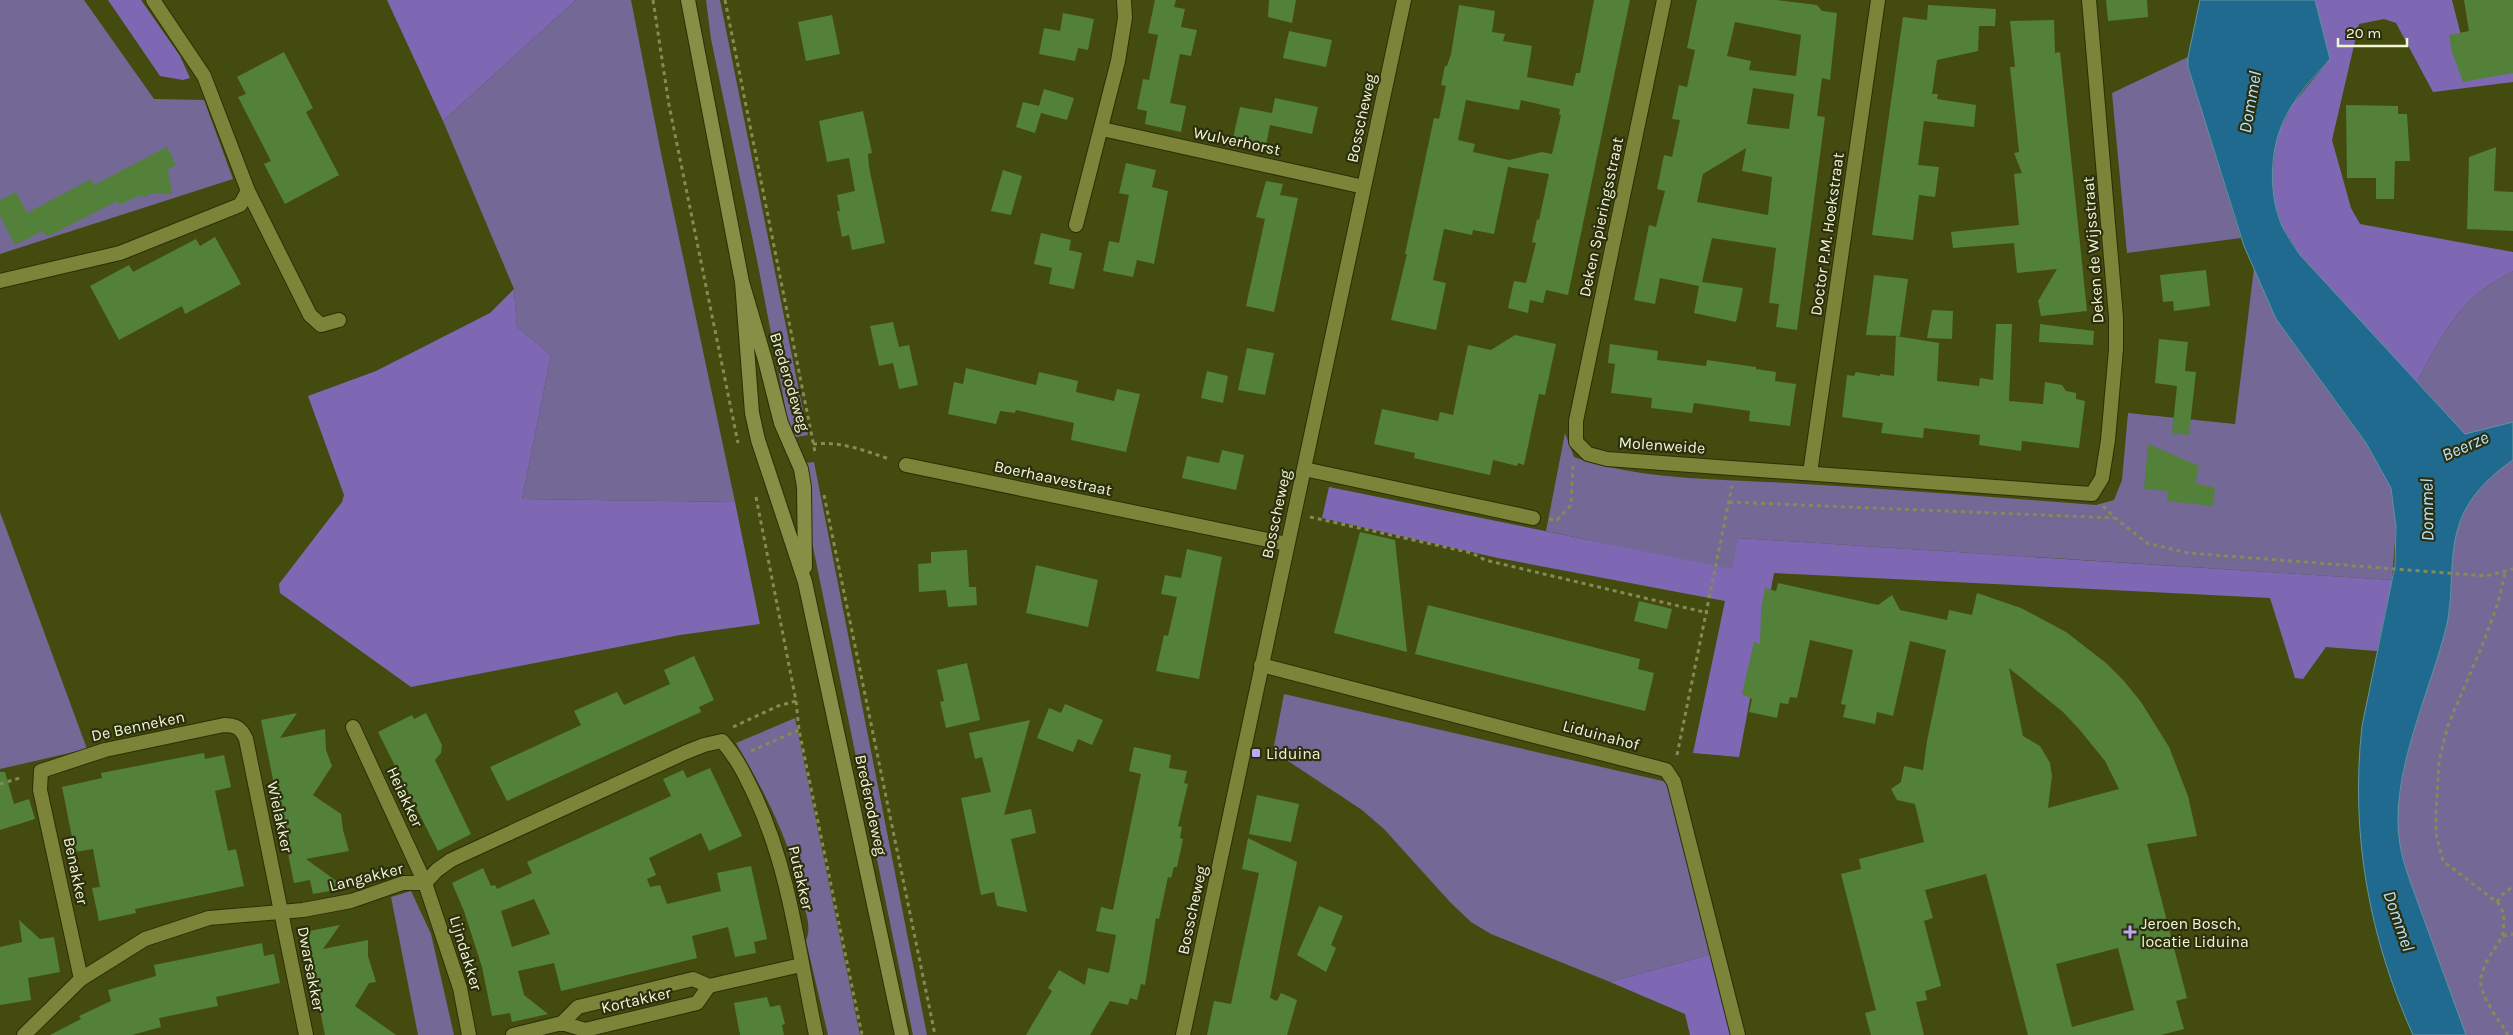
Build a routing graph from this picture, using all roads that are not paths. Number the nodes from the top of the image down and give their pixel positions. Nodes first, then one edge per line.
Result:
1 (153, 0) edge
2 (688, 0) edge
3 (1124, 0) edge
4 (1404, 0) edge
5 (1664, 0) edge
6 (1878, 0) edge
7 (2089, 0) edge
8 (1102, 129) junction
9 (1364, 187) junction
10 (248, 191) junction
11 (1076, 225) dead end
12 (0, 281) edge
13 (742, 282) junction
14 (339, 320) dead end
15 (1576, 442) joint
16 (906, 465) road end
17 (1304, 469) junction
18 (1810, 473) junction
19 (2092, 494) joint
20 (1533, 518) road end
21 (1287, 544) junction
22 (805, 582) junction
23 (1261, 666) junction
24 (352, 727) dead end
25 (242, 731) joint
26 (722, 741) joint
27 (41, 771) joint
28 (425, 883) junction
29 (281, 911) junction
30 (802, 965) junction
31 (81, 979) junction
32 (710, 986) junction
33 (562, 1023) junction
34 (24, 1035) edge
35 (306, 1035) edge
36 (469, 1035) edge
37 (513, 1035) edge
38 (816, 1035) edge
39 (902, 1035) edge
40 (1183, 1035) edge
41 (1738, 1035) edge

1 - 10 street
2 - 13 main road, Brederodeweg
3 - 8 street
4 - 9 street, Bosscheweg
5 - 15 street, Deken Spieringsstraat
6 - 18 street, Doctor P.M. Hoekstraat
7 - 19 street, Deken de Wijsstraat
8 - 9 street, Wulverhorst
8 - 11 street
9 - 17 street, Bosscheweg
10 - 12 street
10 - 14 street
13 - 22 main road, Brederodeweg
13 - 22 main road, Brederodeweg
15 - 18 street, Molenweide
16 - 21 street, Boerhaavestraat
17 - 20 street
17 - 21 street, Bosscheweg
18 - 19 street, Molenweide
21 - 23 street, Bosscheweg
22 - 39 main road, Brederodeweg
23 - 40 street, Bosscheweg
23 - 41 street, Liduinahof
24 - 28 street, Heiakker
25 - 27 street, De Benneken
25 - 29 street, Wielakker
26 - 28 street, Langakker
26 - 30 street, Putakker
27 - 31 street, Benakker
28 - 29 street, Langakker
28 - 36 street, Lijndakker
29 - 31 street, Langakker
29 - 35 street, Dwarsakker
30 - 32 street, Kortakker
30 - 38 street, Putakker
31 - 34 street, Langakker
32 - 33 street, Kortakker
32 - 33 street, Kortakker
33 - 37 street, Kortakker

